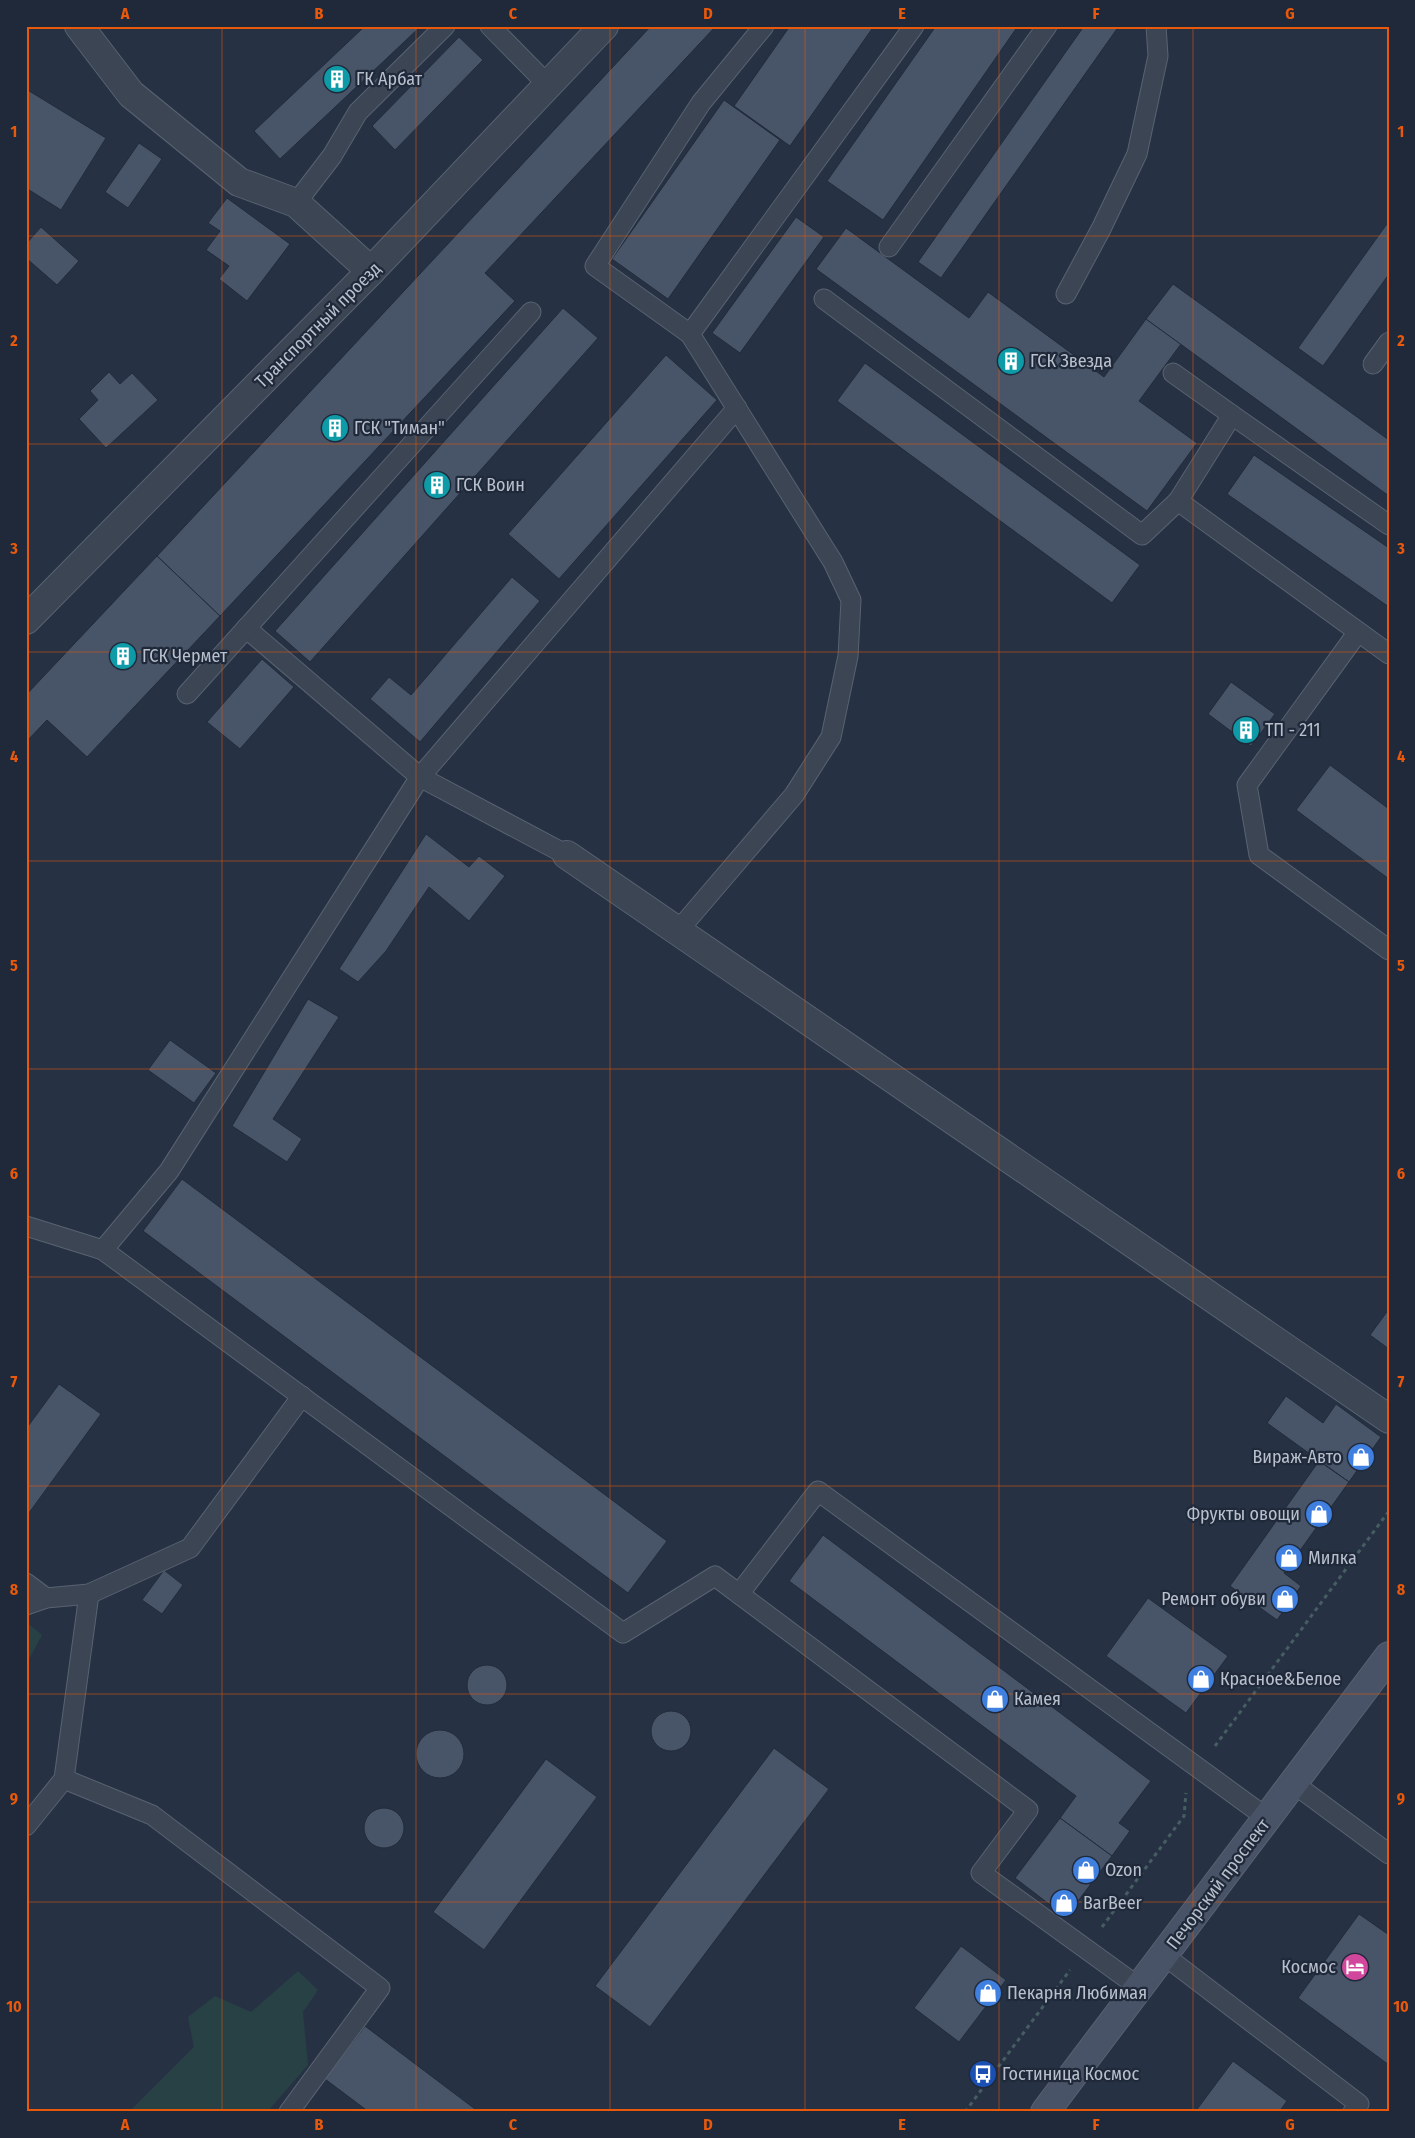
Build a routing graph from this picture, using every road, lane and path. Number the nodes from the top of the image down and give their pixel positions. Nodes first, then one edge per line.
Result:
1 (79, 26) edge
2 (445, 26) edge
3 (490, 26) edge
4 (604, 26) edge
5 (764, 26) edge
6 (914, 26) edge
7 (1047, 26) edge
8 (1156, 26) edge
9 (548, 85) junction
10 (296, 203) junction
11 (889, 247) dead end
12 (371, 272) junction
13 (1066, 294) dead end
14 (824, 299) dead end
15 (531, 312) dead end
16 (690, 334) junction
17 (1389, 342) edge
18 (1373, 364) dead end
19 (1173, 373) dead end
20 (737, 408) junction
21 (1232, 415) junction
22 (1178, 501) junction
23 (1389, 524) edge
24 (26, 620) edge
25 (246, 628) junction
26 (1358, 632) junction
27 (1389, 654) edge
28 (187, 694) dead end
29 (420, 777) junction
30 (566, 855) joint
31 (677, 932) junction
32 (1389, 950) edge
33 (26, 1226) edge
34 (103, 1250) junction
35 (302, 1396) junction
36 (1389, 1419) edge
37 (1389, 1511) edge
38 (26, 1583) edge
39 (90, 1594) junction
40 (739, 1594) junction
41 (46, 1598) junction
42 (26, 1605) edge
43 (1389, 1656) edge
44 (1198, 1767) junction
45 (64, 1779) junction
46 (1293, 1783) junction
47 (1267, 1818) junction
48 (26, 1826) edge
49 (1389, 1854) edge
50 (1086, 1949) junction
51 (1164, 1956) junction
52 (1140, 1988) junction
53 (297, 2109) edge
54 (1361, 2109) edge
55 (965, 2112) edge
56 (1045, 2112) edge

1 - 10 street
2 - 10 lane
3 - 9 lane
4 - 9 street, Транспортный проезд
5 - 16 lane
6 - 16 lane
7 - 11 lane
8 - 13 lane
9 - 12 street, Транспортный проезд
10 - 12 street
12 - 24 street, Транспортный проезд
14 - 22 lane
15 - 25 lane
16 - 20 lane
17 - 18 lane
19 - 21 lane
20 - 29 lane
20 - 31 lane
21 - 22 lane
21 - 23 lane
22 - 26 lane
25 - 28 lane
25 - 29 lane
26 - 27 lane
26 - 32 lane
29 - 30 lane
29 - 34 lane
30 - 31 street
31 - 36 street
33 - 34 lane
34 - 35 lane
35 - 39 lane
35 - 40 lane
37 - 44 path
38 - 41 lane
39 - 41 lane
39 - 45 lane
40 - 44 lane
40 - 50 lane
41 - 42 lane
43 - 46 main road, Печорский проспект
44 - 47 lane
44 - 50 path
45 - 48 lane
45 - 53 lane
46 - 47 main road, Печорский проспект
46 - 49 lane
47 - 51 main road, Печорский проспект
50 - 52 lane
50 - 55 path
51 - 52 main road, Печорский проспект
51 - 54 lane
52 - 56 main road, Печорский проспект

